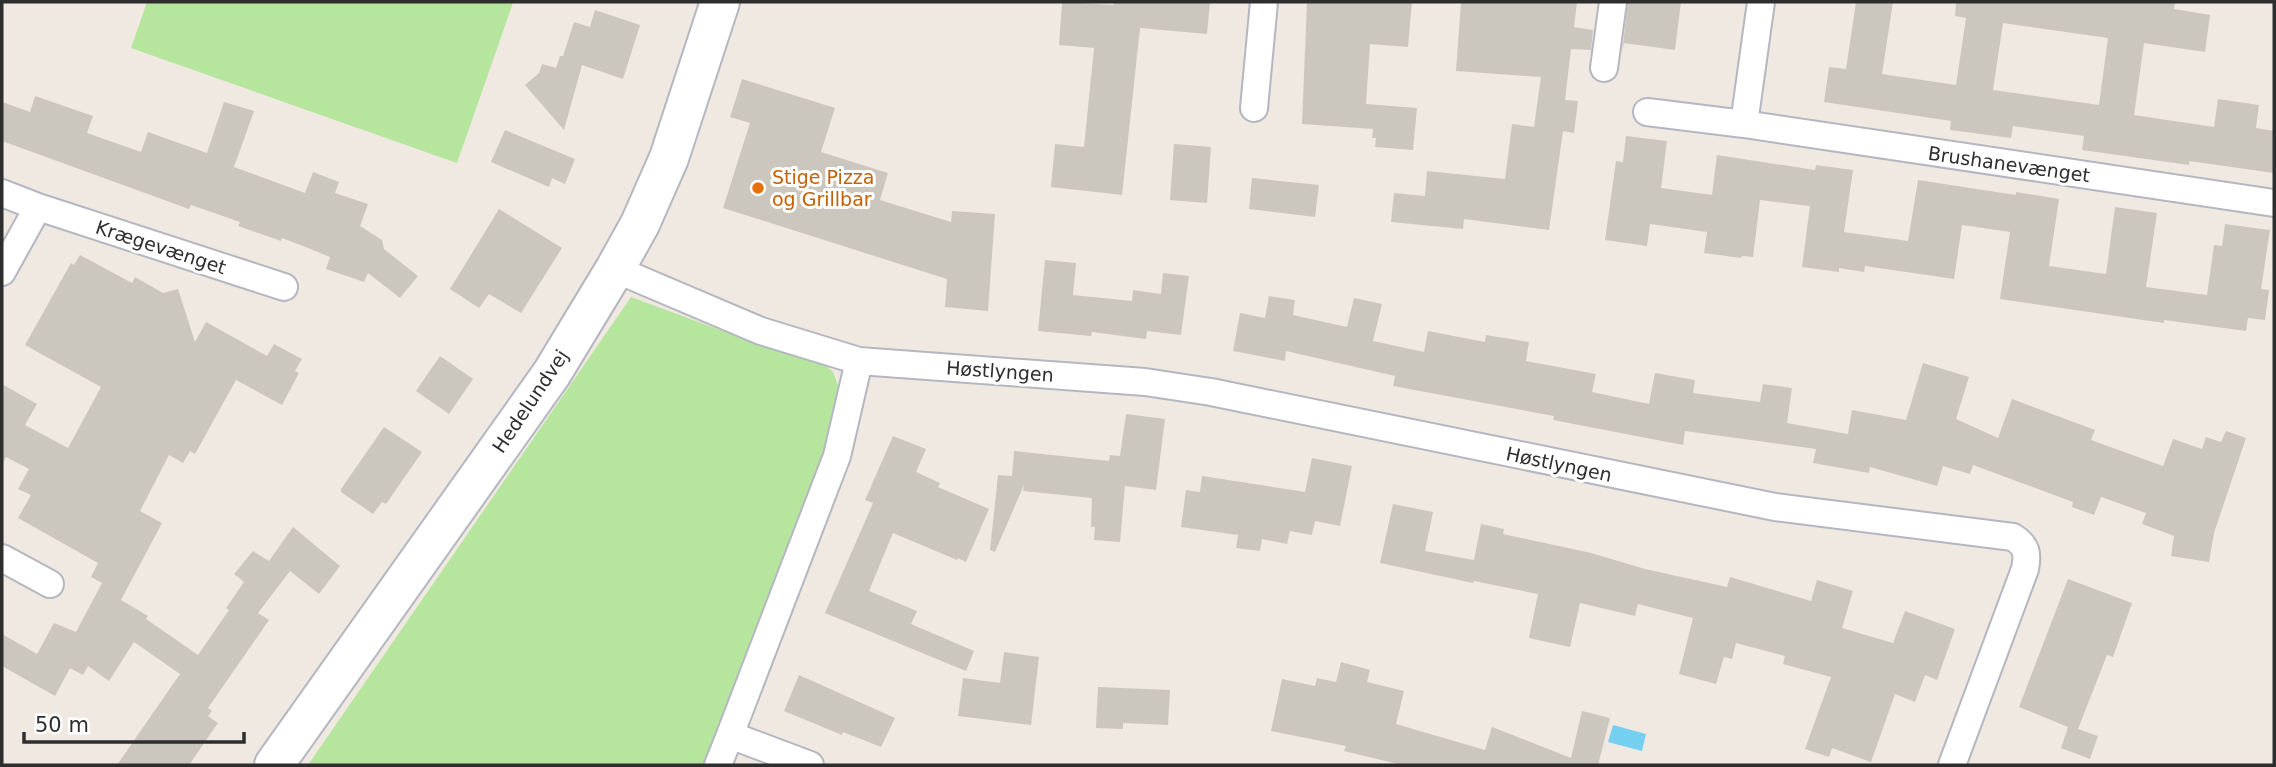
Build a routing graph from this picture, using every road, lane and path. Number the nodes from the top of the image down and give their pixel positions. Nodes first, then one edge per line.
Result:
1 (720, 2) edge
2 (1264, 2) edge
3 (1613, 2) edge
4 (1762, 2) edge
5 (1604, 68) dead end
6 (1254, 108) dead end
7 (1647, 112) dead end
8 (1744, 124) junction
9 (2, 193) edge
10 (2274, 203) edge
11 (38, 207) junction
12 (615, 269) junction
13 (2, 272) edge
14 (285, 287) dead end
15 (859, 361) junction
16 (2, 558) edge
17 (50, 584) dead end
18 (730, 735) junction
19 (274, 765) edge
20 (718, 765) edge
21 (810, 765) edge
22 (1952, 765) edge

1 - 12 street, Hedelundvej
2 - 6 street
3 - 5 street
4 - 8 street
7 - 8 street, Brushanevænget
8 - 10 street, Brushanevænget
9 - 11 street, Krægevænget
11 - 13 street
11 - 14 street, Krægevænget
12 - 15 street, Høstlyngen
12 - 19 street, Hedelundvej
15 - 18 street
15 - 22 street, Høstlyngen
16 - 17 street
18 - 20 street
18 - 21 street

